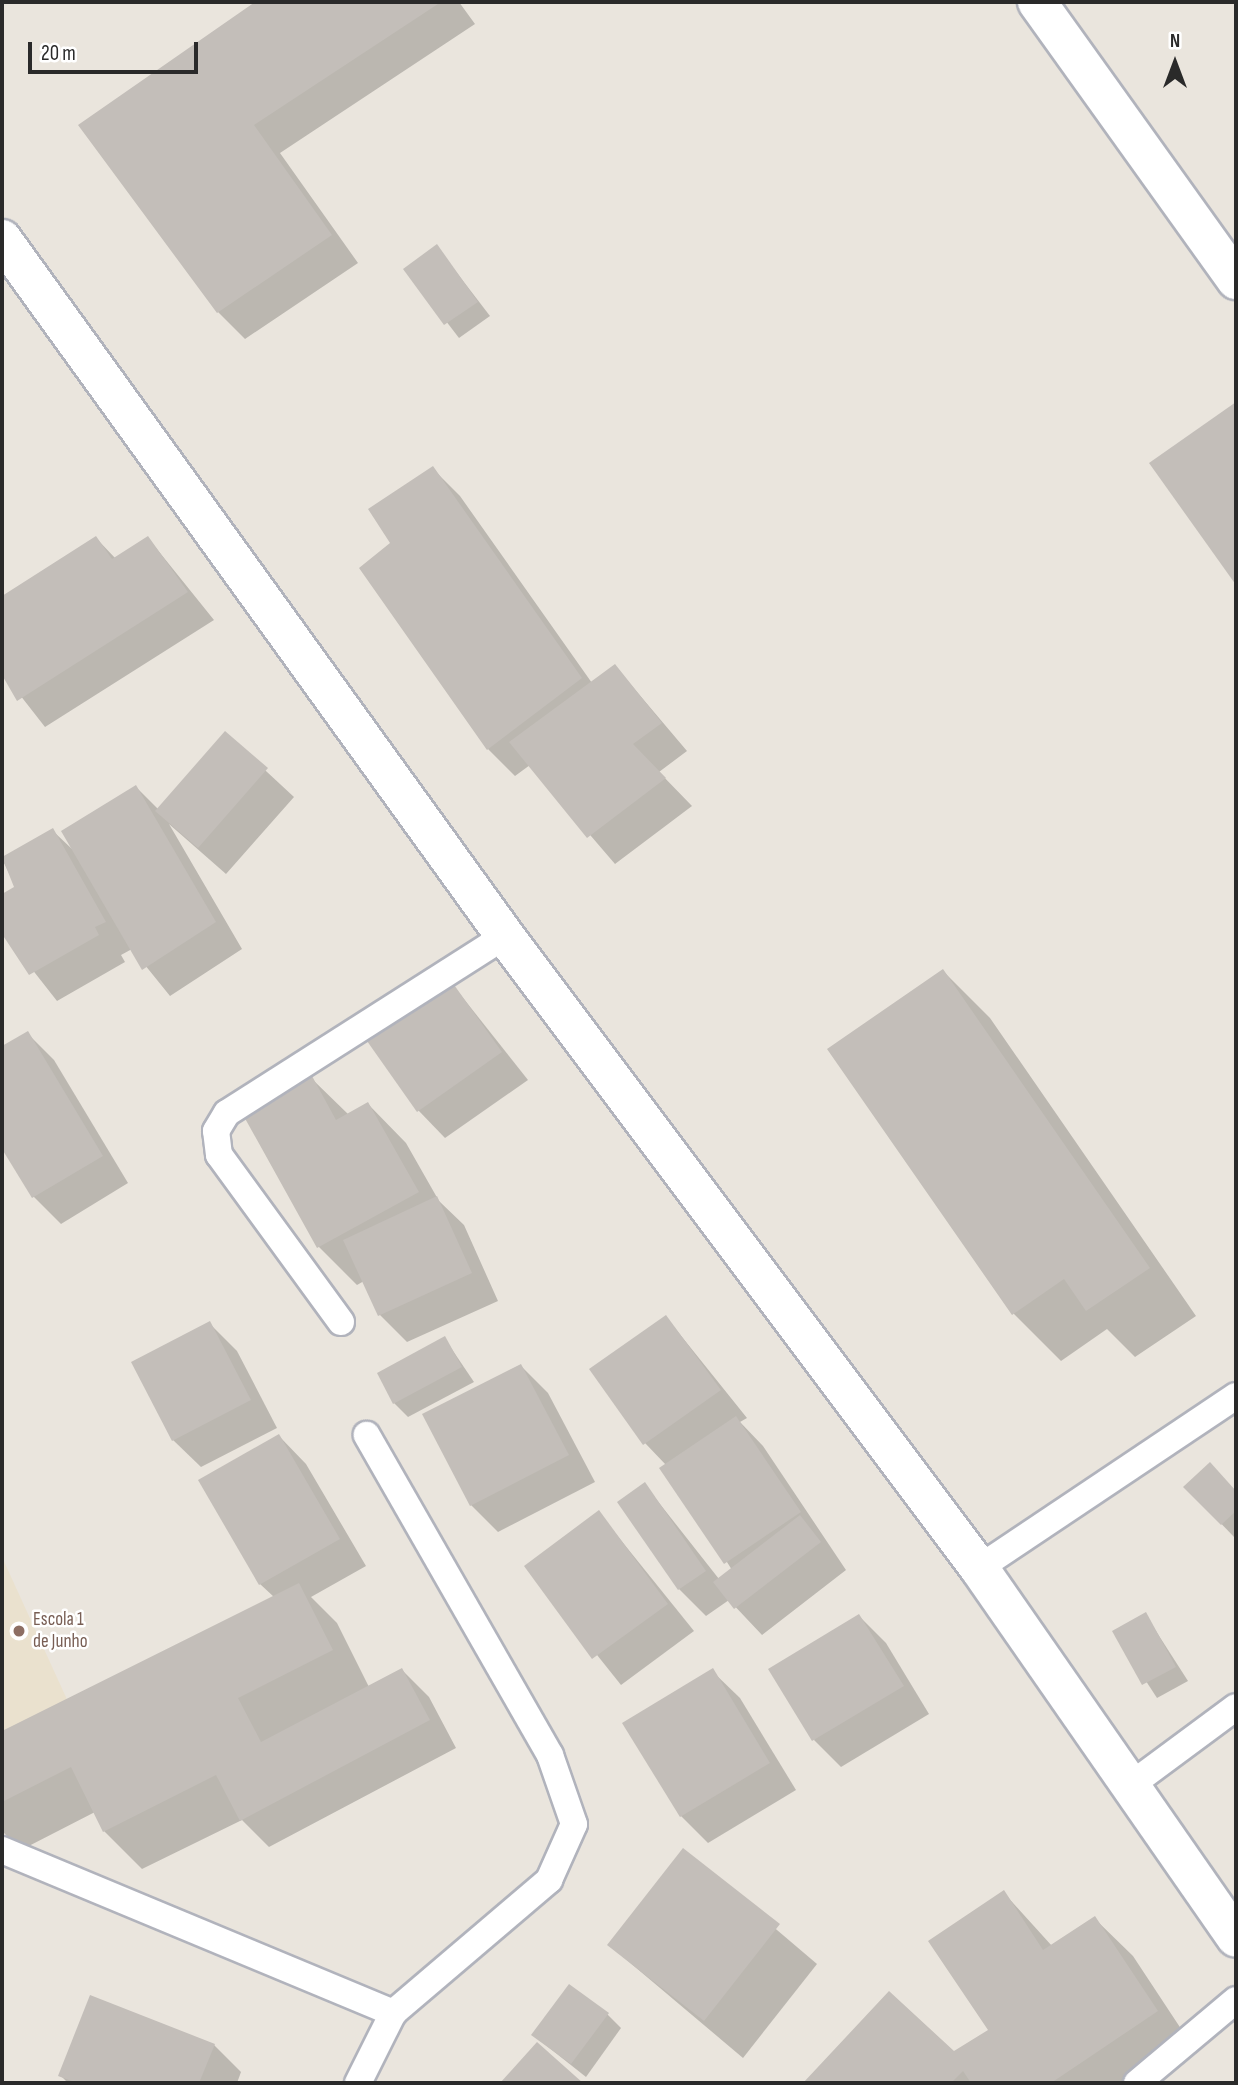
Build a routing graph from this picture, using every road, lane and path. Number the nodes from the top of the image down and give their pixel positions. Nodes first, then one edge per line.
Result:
1 (1037, 2) edge
2 (2, 239) edge
3 (1236, 280) edge
4 (505, 936) junction
5 (341, 1322) dead end
6 (1236, 1396) edge
7 (366, 1435) dead end
8 (979, 1568) junction
9 (1236, 1707) edge
10 (1128, 1787) junction
11 (2, 1850) edge
12 (1236, 1938) edge
13 (1236, 2000) edge
14 (393, 2013) junction
15 (358, 2083) edge
16 (1138, 2083) edge

1 - 3 street
2 - 4 street
4 - 5 lane
4 - 8 street
6 - 8 lane
7 - 14 lane
8 - 10 street
9 - 10 lane
10 - 12 street
11 - 14 lane
13 - 16 lane
14 - 15 lane

